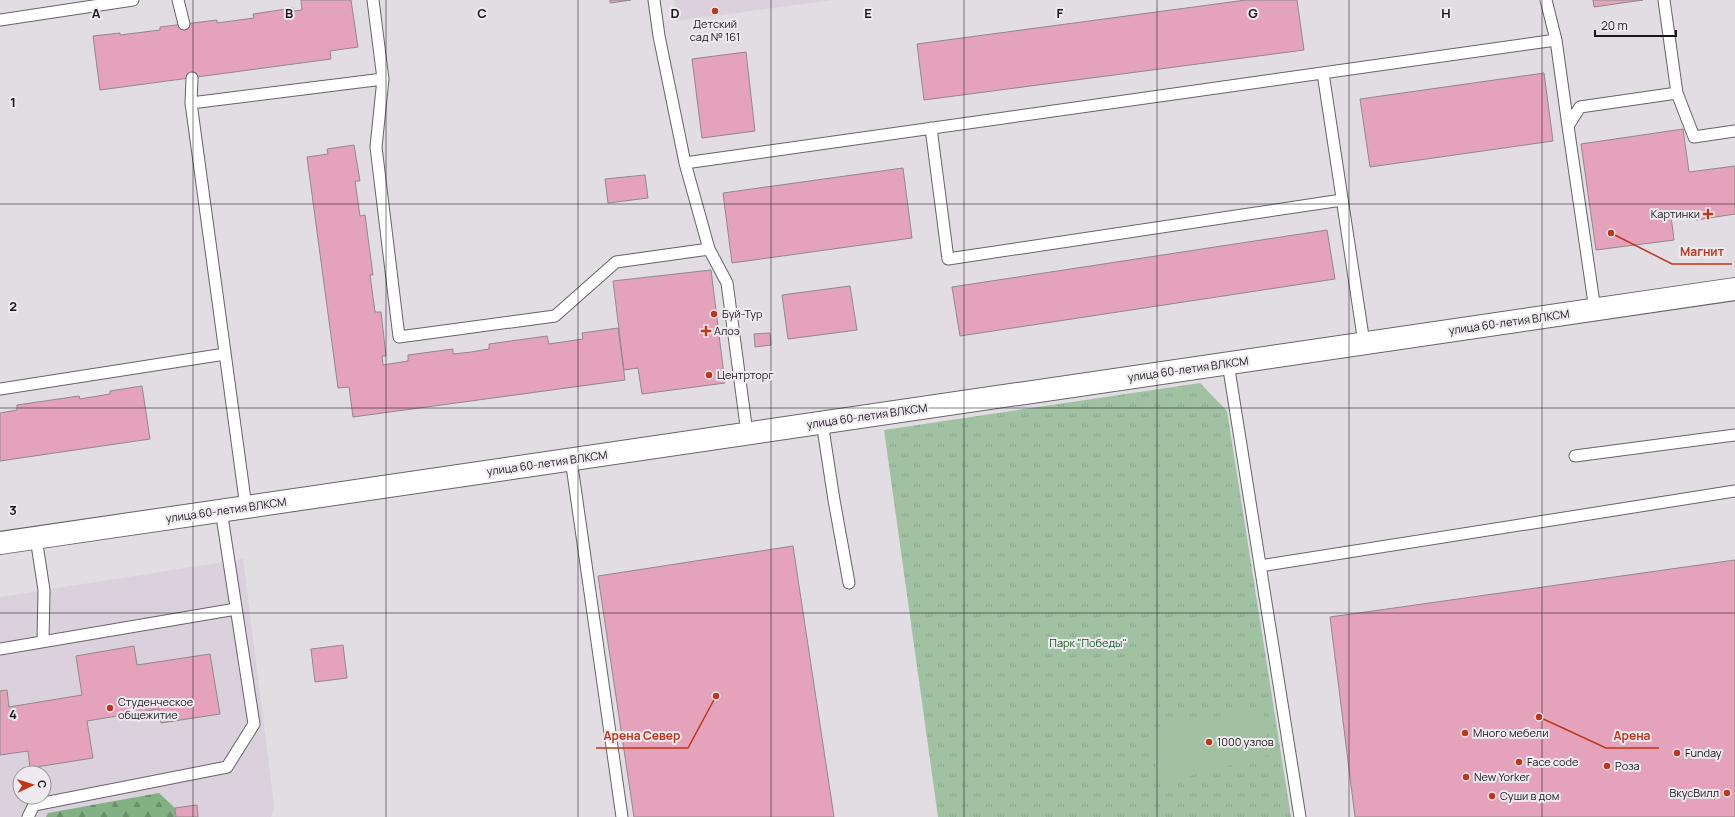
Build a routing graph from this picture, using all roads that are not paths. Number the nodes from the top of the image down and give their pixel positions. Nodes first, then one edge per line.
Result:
1 (133, 0) edge
2 (178, 0) edge
3 (373, 0) edge
4 (654, 0) edge
5 (1546, 0) edge
6 (1664, 0) edge
7 (95, 3) edge
8 (0, 20) edge
9 (184, 24) dead end
10 (1556, 40) junction
11 (1323, 73) junction
12 (192, 78) dead end
13 (383, 79) junction
14 (1677, 93) junction
15 (191, 103) junction
16 (1568, 126) junction
17 (931, 128) junction
18 (1735, 131) edge
19 (685, 163) junction
20 (1342, 200) junction
21 (709, 249) junction
22 (1735, 289) edge
23 (1595, 310) junction
24 (1364, 343) junction
25 (225, 354) junction
26 (1228, 363) junction
27 (0, 389) edge
28 (822, 422) junction
29 (747, 434) junction
30 (1735, 435) edge
31 (1575, 456) dead end
32 (572, 459) junction
33 (1735, 491) edge
34 (246, 507) junction
35 (221, 510) junction
36 (36, 538) junction
37 (0, 543) edge
38 (1260, 566) junction
39 (849, 583) dead end
40 (236, 609) junction
41 (43, 641) junction
42 (0, 649) edge
43 (28, 817) edge
44 (622, 817) edge
45 (1300, 817) edge

1 - 7 lane
2 - 9 lane
3 - 13 lane
4 - 19 lane
5 - 10 lane
6 - 14 lane
7 - 8 lane
10 - 11 lane
10 - 16 lane
11 - 17 lane
11 - 20 lane
12 - 15 lane
13 - 15 lane
13 - 21 lane
14 - 16 lane
14 - 18 lane
15 - 25 lane
16 - 23 lane
17 - 19 lane
17 - 20 lane
19 - 21 lane
20 - 24 lane
21 - 29 lane
22 - 23 street, улица 60-летия ВЛКСМ
23 - 24 street, улица 60-летия ВЛКСМ
24 - 26 street, улица 60-летия ВЛКСМ
25 - 27 lane
25 - 34 lane
26 - 28 street, улица 60-летия ВЛКСМ
26 - 38 lane
28 - 29 street, улица 60-летия ВЛКСМ
28 - 39 lane
29 - 32 street, улица 60-летия ВЛКСМ
30 - 31 lane
32 - 34 street, улица 60-летия ВЛКСМ
32 - 44 lane
33 - 38 lane
34 - 35 street, улица 60-летия ВЛКСМ
35 - 36 street, улица 60-летия ВЛКСМ
35 - 40 lane
36 - 37 street, улица 60-летия ВЛКСМ
36 - 41 lane
38 - 45 lane
40 - 41 lane
40 - 43 lane
41 - 42 lane

